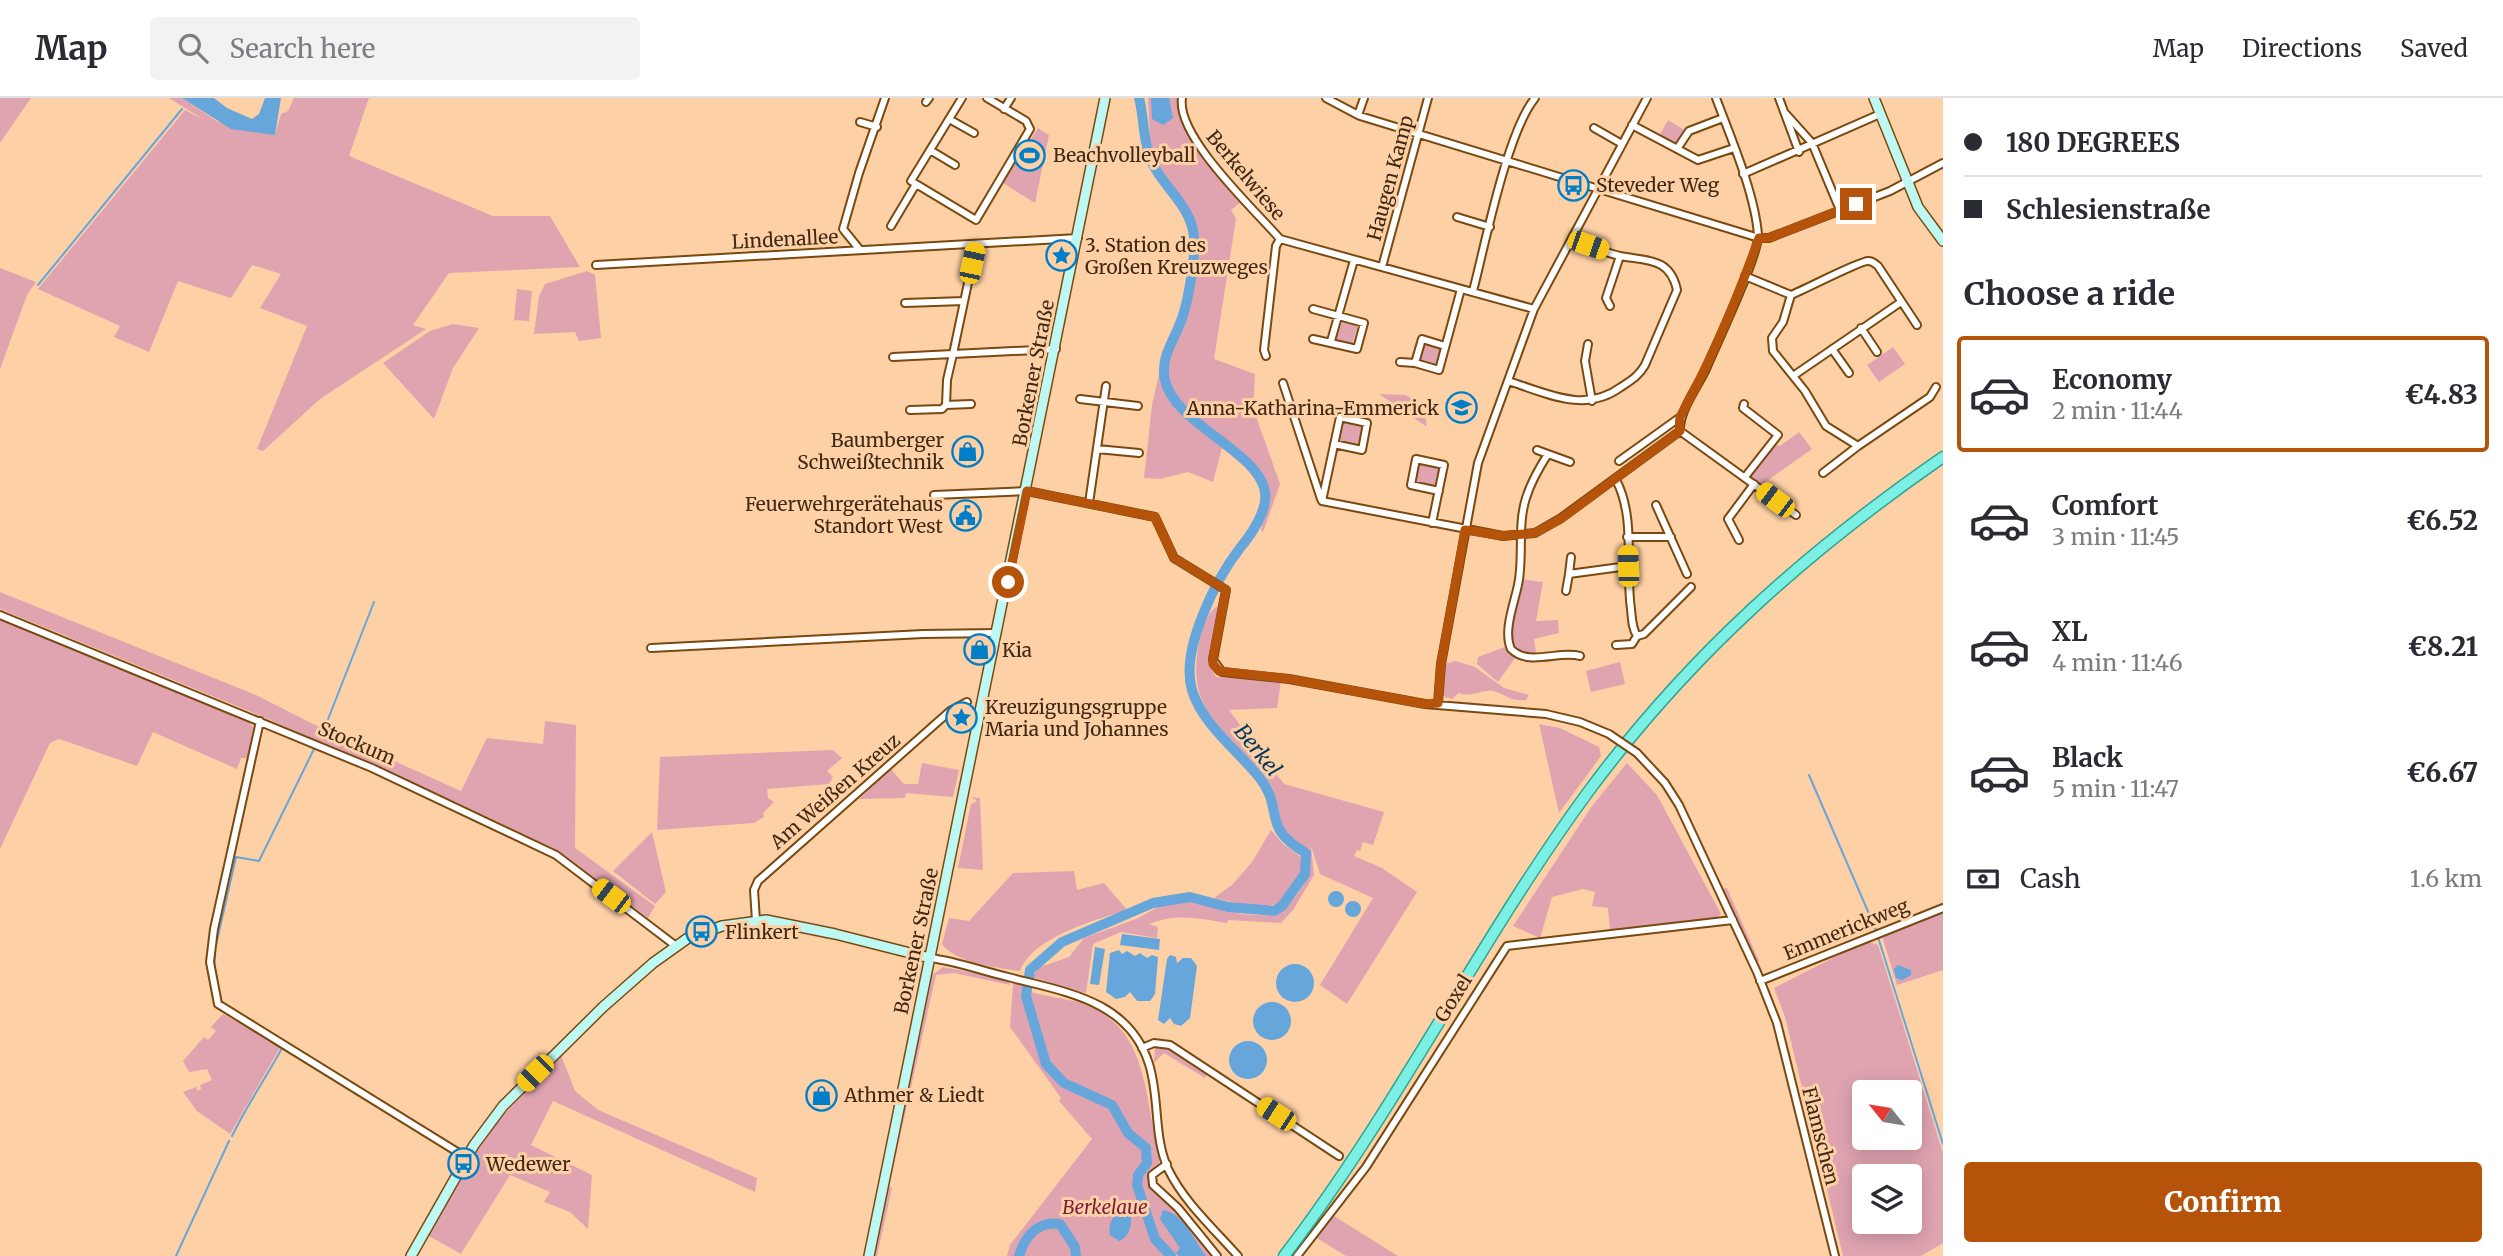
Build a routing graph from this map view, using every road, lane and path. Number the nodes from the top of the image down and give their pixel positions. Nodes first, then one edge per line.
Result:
1 (885, 98) edge
2 (962, 98) edge
3 (987, 98) edge
4 (1011, 98) edge
5 (1105, 98) edge
6 (1182, 98) edge
7 (1326, 98) edge
8 (1364, 98) edge
9 (1428, 98) edge
10 (1535, 98) edge
11 (1716, 98) edge
12 (1779, 98) edge
13 (1874, 98) edge
14 (1643, 99) edge
15 (1004, 109) junction
16 (1786, 114) junction
17 (1880, 114) junction
18 (1358, 116) junction
19 (1723, 118) junction
20 (949, 119) junction
21 (860, 122) dead end
22 (1632, 125) junction
23 (877, 127) junction
24 (1594, 128) dead end
25 (974, 133) dead end
26 (1418, 134) junction
27 (1812, 143) junction
28 (1622, 144) junction
29 (1734, 148) junction
30 (1677, 149) junction
31 (930, 150) junction
32 (1800, 152) junction
33 (1508, 161) junction
34 (1943, 163) edge
35 (955, 164) dead end
36 (1743, 174) junction
37 (1906, 183) junction
38 (916, 184) junction
39 (1599, 187) junction
40 (1840, 210) junction
41 (1457, 217) dead end
42 (891, 226) dead end
43 (1490, 227) junction
44 (1078, 238) junction
45 (1759, 238) junction
46 (1280, 239) junction
47 (1571, 240) junction
48 (1943, 241) edge
49 (976, 244) junction
50 (860, 250) junction
51 (1620, 256) junction
52 (1354, 260) junction
53 (596, 265) dead end
54 (1382, 267) junction
55 (1745, 276) junction
56 (1461, 289) junction
57 (1473, 292) junction
58 (1791, 295) junction
59 (964, 301) junction
60 (1901, 302) junction
61 (905, 303) dead end
62 (1610, 306) dead end
63 (1313, 309) dead end
64 (1534, 309) junction
65 (1339, 315) junction
66 (1917, 325) dead end
67 (1861, 328) junction
68 (1313, 339) dead end
69 (1331, 341) junction
70 (1588, 344) dead end
71 (1445, 346) junction
72 (1056, 349) junction
73 (1832, 349) junction
74 (1877, 352) dead end
75 (953, 354) junction
76 (1266, 355) dead end
77 (893, 357) dead end
78 (1400, 362) dead end
79 (1415, 363) junction
80 (1849, 373) dead end
81 (1793, 376) junction
82 (1508, 381) junction
83 (1283, 383) dead end
84 (1106, 386) dead end
85 (1936, 387) dead end
86 (1080, 400) dead end
87 (1592, 401) junction
88 (971, 404) dead end
89 (1105, 404) junction
90 (1744, 404) dead end
91 (946, 405) junction
92 (1138, 406) dead end
93 (910, 410) dead end
94 (1679, 418) junction
95 (1680, 431) junction
96 (1334, 444) junction
97 (1858, 446) junction
98 (1097, 449) junction
99 (1537, 450) dead end
100 (1139, 453) dead end
101 (1548, 454) junction
102 (1943, 457) edge
103 (1619, 461) dead end
104 (1570, 462) dead end
105 (1310, 467) junction
106 (1328, 470) junction
107 (1823, 473) dead end
108 (1745, 477) junction
109 (1616, 480) junction
110 (1755, 484) junction
111 (1027, 491) junction
112 (1439, 491) junction
113 (934, 495) dead end
114 (1322, 501) junction
115 (1089, 503) junction
116 (1656, 505) dead end
117 (1796, 515) dead end
118 (1432, 523) junction
119 (1465, 530) junction
120 (1523, 535) junction
121 (1627, 537) junction
122 (1671, 537) junction
123 (1739, 540) dead end
124 (1571, 557) dead end
125 (1628, 566) junction
126 (1569, 574) junction
127 (1687, 574) dead end
128 (1691, 587) dead end
129 (1566, 591) dead end
130 (0, 615) edge
131 (997, 633) junction
132 (1637, 636) junction
133 (1616, 645) dead end
134 (652, 648) dead end
135 (1580, 656) dead end
136 (967, 702) dead end
137 (1438, 703) junction
138 (260, 721) junction
139 (1943, 908) edge
140 (1733, 920) junction
141 (756, 921) junction
142 (676, 946) junction
143 (930, 958) junction
144 (1760, 981) junction
145 (1142, 1048) junction
146 (1339, 1156) dead end
147 (467, 1158) junction
148 (1167, 1164) junction
149 (411, 1256) edge
150 (869, 1256) edge
151 (1217, 1256) edge
152 (1238, 1256) edge
153 (1284, 1256) edge
154 (1297, 1256) edge
155 (1835, 1256) edge

1 - 23 street
2 - 20 street
3 - 15 street
4 - 15 street
5 - 44 street, Borkener Straße
6 - 46 street, Berkelwiese
7 - 18 street
8 - 18 street
9 - 26 street, Haugen Kamp
10 - 33 street
11 - 19 street
12 - 16 street
13 - 17 street
14 - 22 street
15 - 38 street
16 - 27 street
16 - 32 street
17 - 27 street
17 - 37 street
18 - 26 street
19 - 29 street
19 - 30 street
20 - 25 street
20 - 31 street
21 - 23 street
22 - 28 street
22 - 30 street
23 - 50 street
24 - 28 street
26 - 33 street
26 - 54 street, Haugen Kamp
27 - 32 street
27 - 40 street
28 - 39 street
29 - 30 street
29 - 36 street
31 - 35 street
31 - 38 street
32 - 36 street
33 - 39 street
33 - 43 street
34 - 37 street
36 - 45 street
37 - 40 street
37 - 48 street
38 - 42 street
39 - 45 street
39 - 47 street
40 - 45 street
41 - 43 street
43 - 57 street
44 - 49 street, Lindenallee
44 - 72 street, Borkener Straße
45 - 55 street
46 - 52 street
46 - 76 street, Berkelwiese
47 - 51 street
47 - 64 street
49 - 50 street, Lindenallee
49 - 59 street
50 - 53 street, Lindenallee
51 - 62 street
51 - 87 street
52 - 54 street
52 - 65 street
54 - 56 street
55 - 58 street
55 - 94 street
56 - 57 street
56 - 71 street
57 - 64 street
58 - 60 street
58 - 81 street
59 - 61 street
59 - 75 street
60 - 66 street
60 - 67 street
63 - 65 street
64 - 82 street
65 - 69 street
65 - 69 street
67 - 73 street
67 - 74 street
68 - 69 street
70 - 87 street
71 - 79 street
71 - 79 street
72 - 75 street
72 - 111 street, Borkener Straße
73 - 80 street
73 - 81 street
75 - 77 street
75 - 91 street
78 - 79 street
81 - 97 street
82 - 87 street
82 - 119 street
83 - 105 street
84 - 89 street
85 - 97 street
86 - 89 street
88 - 91 street
89 - 92 street
89 - 98 street
90 - 108 street
91 - 93 street
94 - 95 street
94 - 103 street
95 - 108 street
95 - 109 street
96 - 96 street
96 - 106 street
97 - 107 street
98 - 100 street
98 - 115 street
99 - 101 street
101 - 104 street
101 - 120 street
102 - 153 main road
105 - 106 street
105 - 114 street
106 - 114 street
108 - 110 street
109 - 120 street
109 - 121 street
110 - 117 street
110 - 123 street
111 - 113 street
111 - 115 street
111 - 131 street, Borkener Straße
112 - 112 street
112 - 118 street
114 - 118 street
115 - 137 street, Flamschen
116 - 122 street
118 - 119 street
119 - 120 street
119 - 137 street
120 - 135 street
121 - 122 street
121 - 125 street
122 - 127 street
124 - 126 street
125 - 126 street
125 - 132 street
126 - 129 street
128 - 132 street
130 - 138 street, Stockum
131 - 134 street
131 - 143 street, Borkener Straße
132 - 133 street
136 - 141 street, Am Weißen Kreuz
137 - 140 street, Flamschen, bridge
138 - 142 street, Stockum
138 - 147 street
139 - 144 street, Emmerickweg
140 - 144 street, Flamschen
140 - 154 street, Goxel
141 - 142 street
141 - 143 street
142 - 147 street
143 - 145 street
143 - 150 street, Borkener Straße
144 - 155 street, Flamschen
145 - 146 street
145 - 148 street
147 - 149 street
148 - 151 street
148 - 152 street

